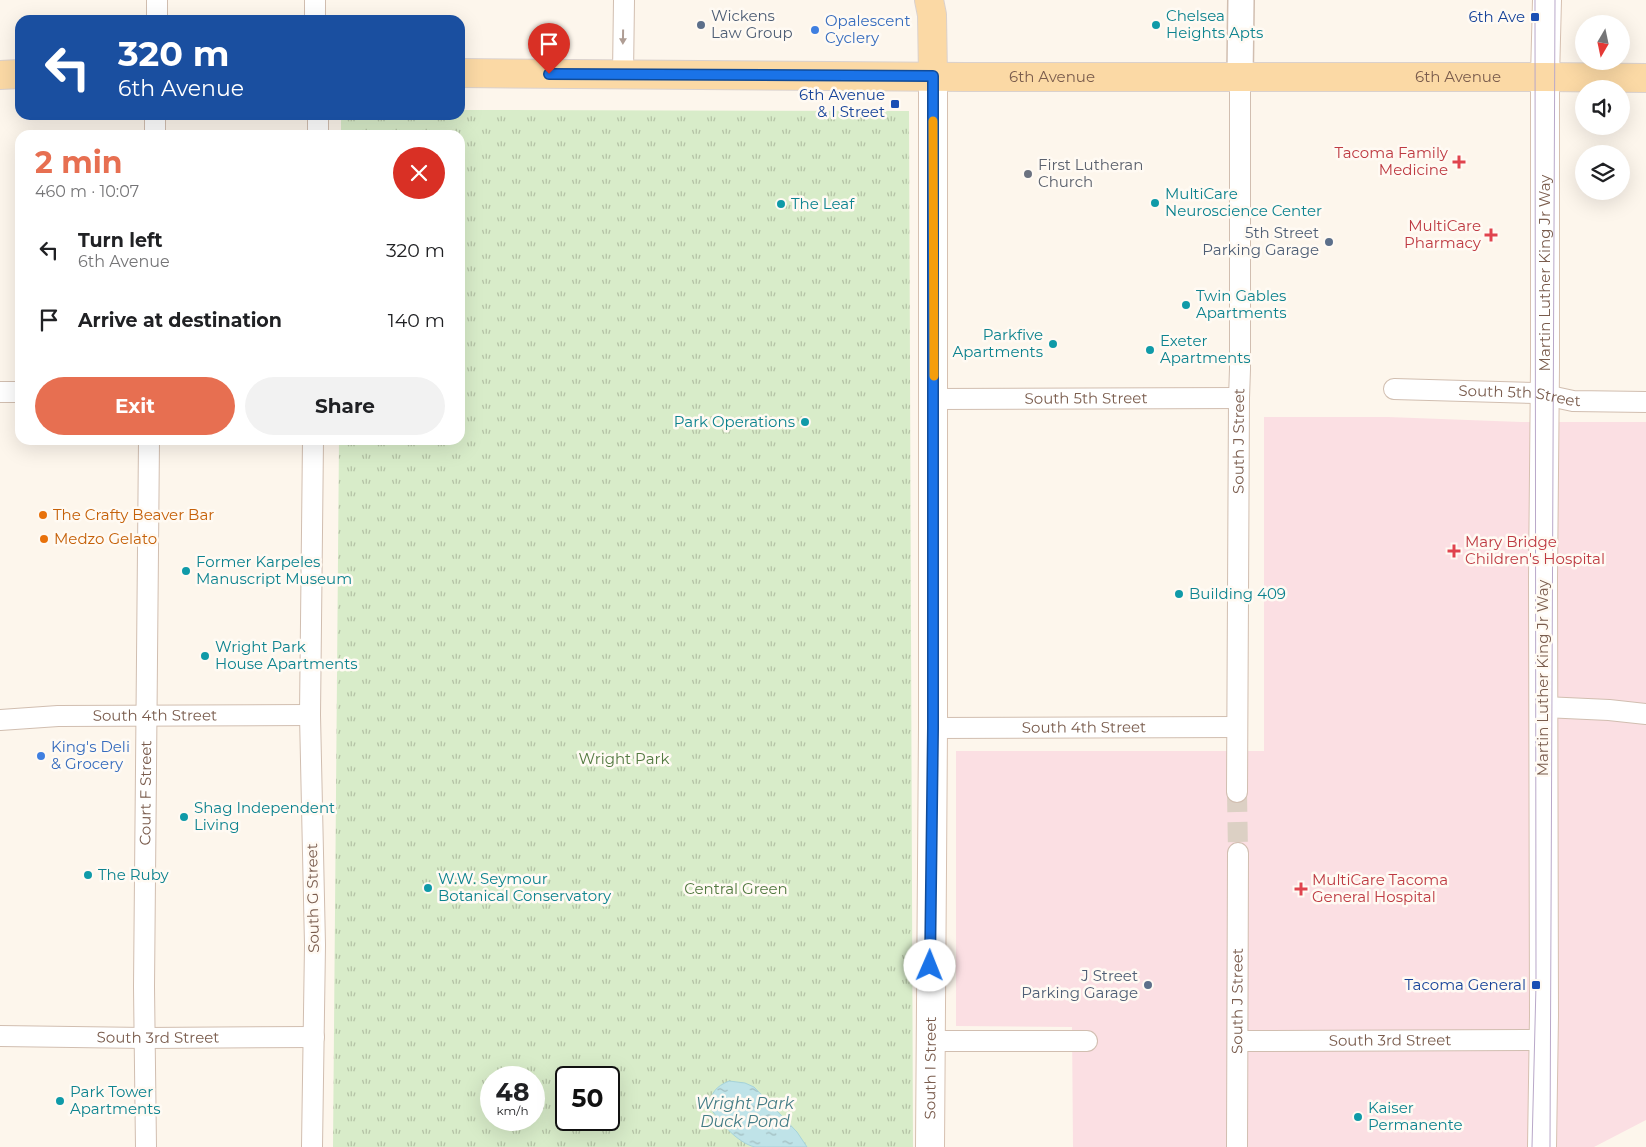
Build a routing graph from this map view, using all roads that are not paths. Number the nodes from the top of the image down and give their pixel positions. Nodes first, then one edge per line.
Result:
1 (157, 0) edge
2 (315, 0) edge
3 (624, 0) edge
4 (929, 0) edge
5 (1241, 0) edge
6 (1547, 0) edge
7 (157, 15) edge
8 (315, 15) edge
9 (465, 73) edge
10 (15, 74) edge
11 (623, 74) junction
12 (0, 75) edge
13 (933, 76) junction
14 (1240, 77) junction
15 (1545, 77) junction
16 (1646, 78) edge
17 (1394, 389) dead end
18 (0, 392) edge
19 (15, 392) edge
20 (1545, 394) junction
21 (1239, 398) junction
22 (934, 399) junction
23 (1646, 402) edge
24 (149, 445) edge
25 (313, 445) edge
26 (1544, 707) junction
27 (1646, 714) edge
28 (310, 715) junction
29 (148, 716) junction
30 (0, 720) edge
31 (1236, 727) junction
32 (933, 728) junction
33 (1237, 792) tunnel mouth
34 (1238, 853) tunnel mouth
35 (0, 1036) edge
36 (314, 1037) junction
37 (145, 1038) junction
38 (1544, 1040) junction
39 (930, 1041) junction
40 (1087, 1041) dead end
41 (1238, 1041) junction
42 (146, 1147) edge
43 (312, 1147) edge
44 (930, 1147) edge
45 (1237, 1147) edge
46 (1542, 1147) edge

1 - 7 street
2 - 8 street
3 -> 11 street
4 - 13 main road, South I Street
5 - 14 street, South J Street
6 - 15 main road, Martin Luther King Jr Way
9 - 11 main road, 6th Avenue
10 - 12 main road
11 - 13 main road, 6th Avenue
13 - 14 main road, 6th Avenue
13 - 22 main road, South I Street
14 - 15 main road, 6th Avenue
14 - 21 street, South J Street
15 - 16 main road, 6th Avenue
15 - 20 main road, Martin Luther King Jr Way
17 - 20 street, South 5th Street
18 - 19 street
20 - 23 street, South 5th Street
20 - 26 main road, Martin Luther King Jr Way
21 - 22 street, South 5th Street
21 - 31 street, South J Street
22 - 32 main road, South I Street
24 - 29 street, Court F Street
25 - 28 street, South G Street
26 - 27 street
26 - 38 main road, Martin Luther King Jr Way
28 - 29 street, South 4th Street
28 - 36 street, South G Street
29 - 30 street, South 4th Street
29 - 37 street, Court F Street
31 - 32 street, South 4th Street
31 - 33 street, South J Street
32 - 39 main road, South I Street
34 - 41 street, South J Street
35 - 37 street, South 3rd Street
36 - 37 street, South 3rd Street
36 - 43 street, South G Street
37 - 42 street, Court F Street
38 - 41 street, South 3rd Street
38 - 46 main road, Martin Luther King Jr Way
39 - 40 street
39 - 44 main road, South I Street
41 - 45 street, South J Street

